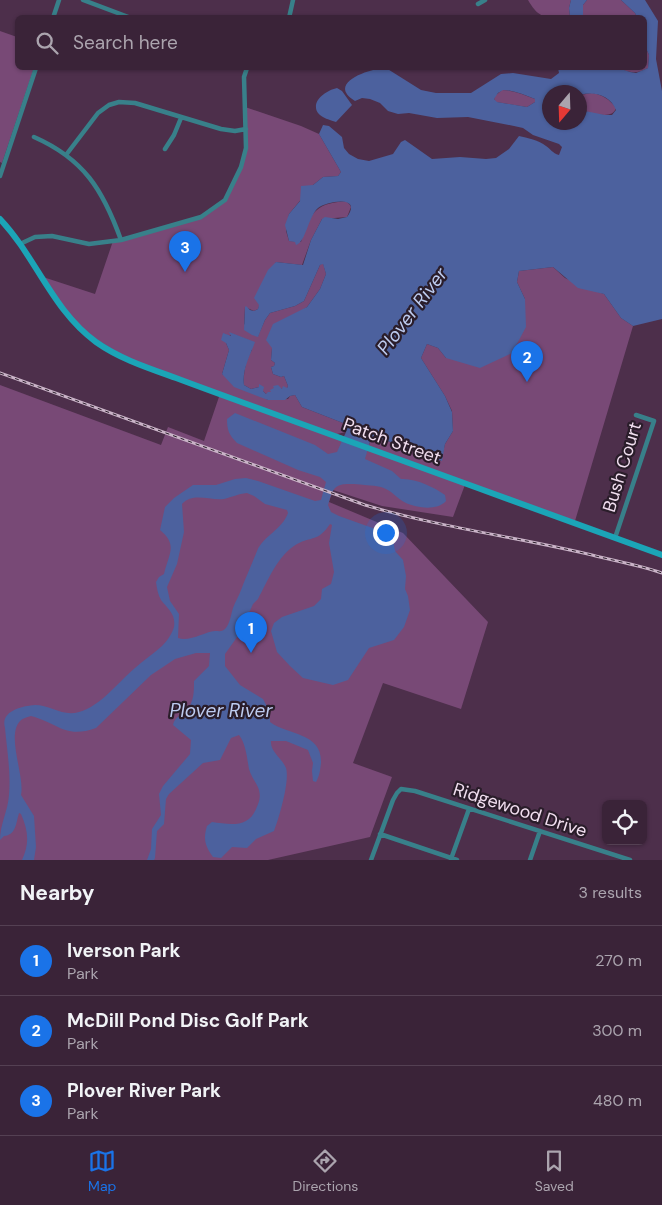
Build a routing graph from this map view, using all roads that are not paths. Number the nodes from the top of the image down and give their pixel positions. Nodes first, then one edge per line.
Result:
1 (59, 0) edge
2 (83, 0) edge
3 (293, 0) edge
4 (484, 0) edge
5 (478, 4) dead end
6 (54, 15) edge
7 (123, 15) edge
8 (290, 15) edge
9 (35, 70) edge
10 (246, 70) edge
11 (181, 118) junction
12 (246, 130) junction
13 (34, 137) dead end
14 (165, 149) dead end
15 (66, 155) junction
16 (0, 176) edge
17 (0, 219) edge
18 (121, 240) junction
19 (20, 244) junction
20 (636, 414) dead end
21 (615, 538) junction
22 (662, 555) edge
23 (469, 809) junction
24 (540, 832) junction
25 (380, 834) junction
26 (451, 859) edge
27 (624, 859) edge
28 (371, 860) edge
29 (457, 860) edge
30 (530, 860) edge
31 (630, 860) edge

1 - 6 street
2 - 7 street
3 - 8 street
4 - 5 street
9 - 16 street
10 - 12 street
11 - 12 street
11 - 14 street
11 - 15 street
12 - 18 street
13 - 15 street
15 - 18 street
17 - 19 street, Patch Street
18 - 19 street
19 - 21 street, Patch Street
20 - 21 street, Bush Court
21 - 22 street, Patch Street
23 - 24 street, Ridgewood Drive
23 - 25 street, Ridgewood Drive
23 - 26 street
24 - 27 street, Ridgewood Drive
24 - 30 street
25 - 26 street
25 - 28 street
26 - 29 street
27 - 31 street, Ridgewood Drive

